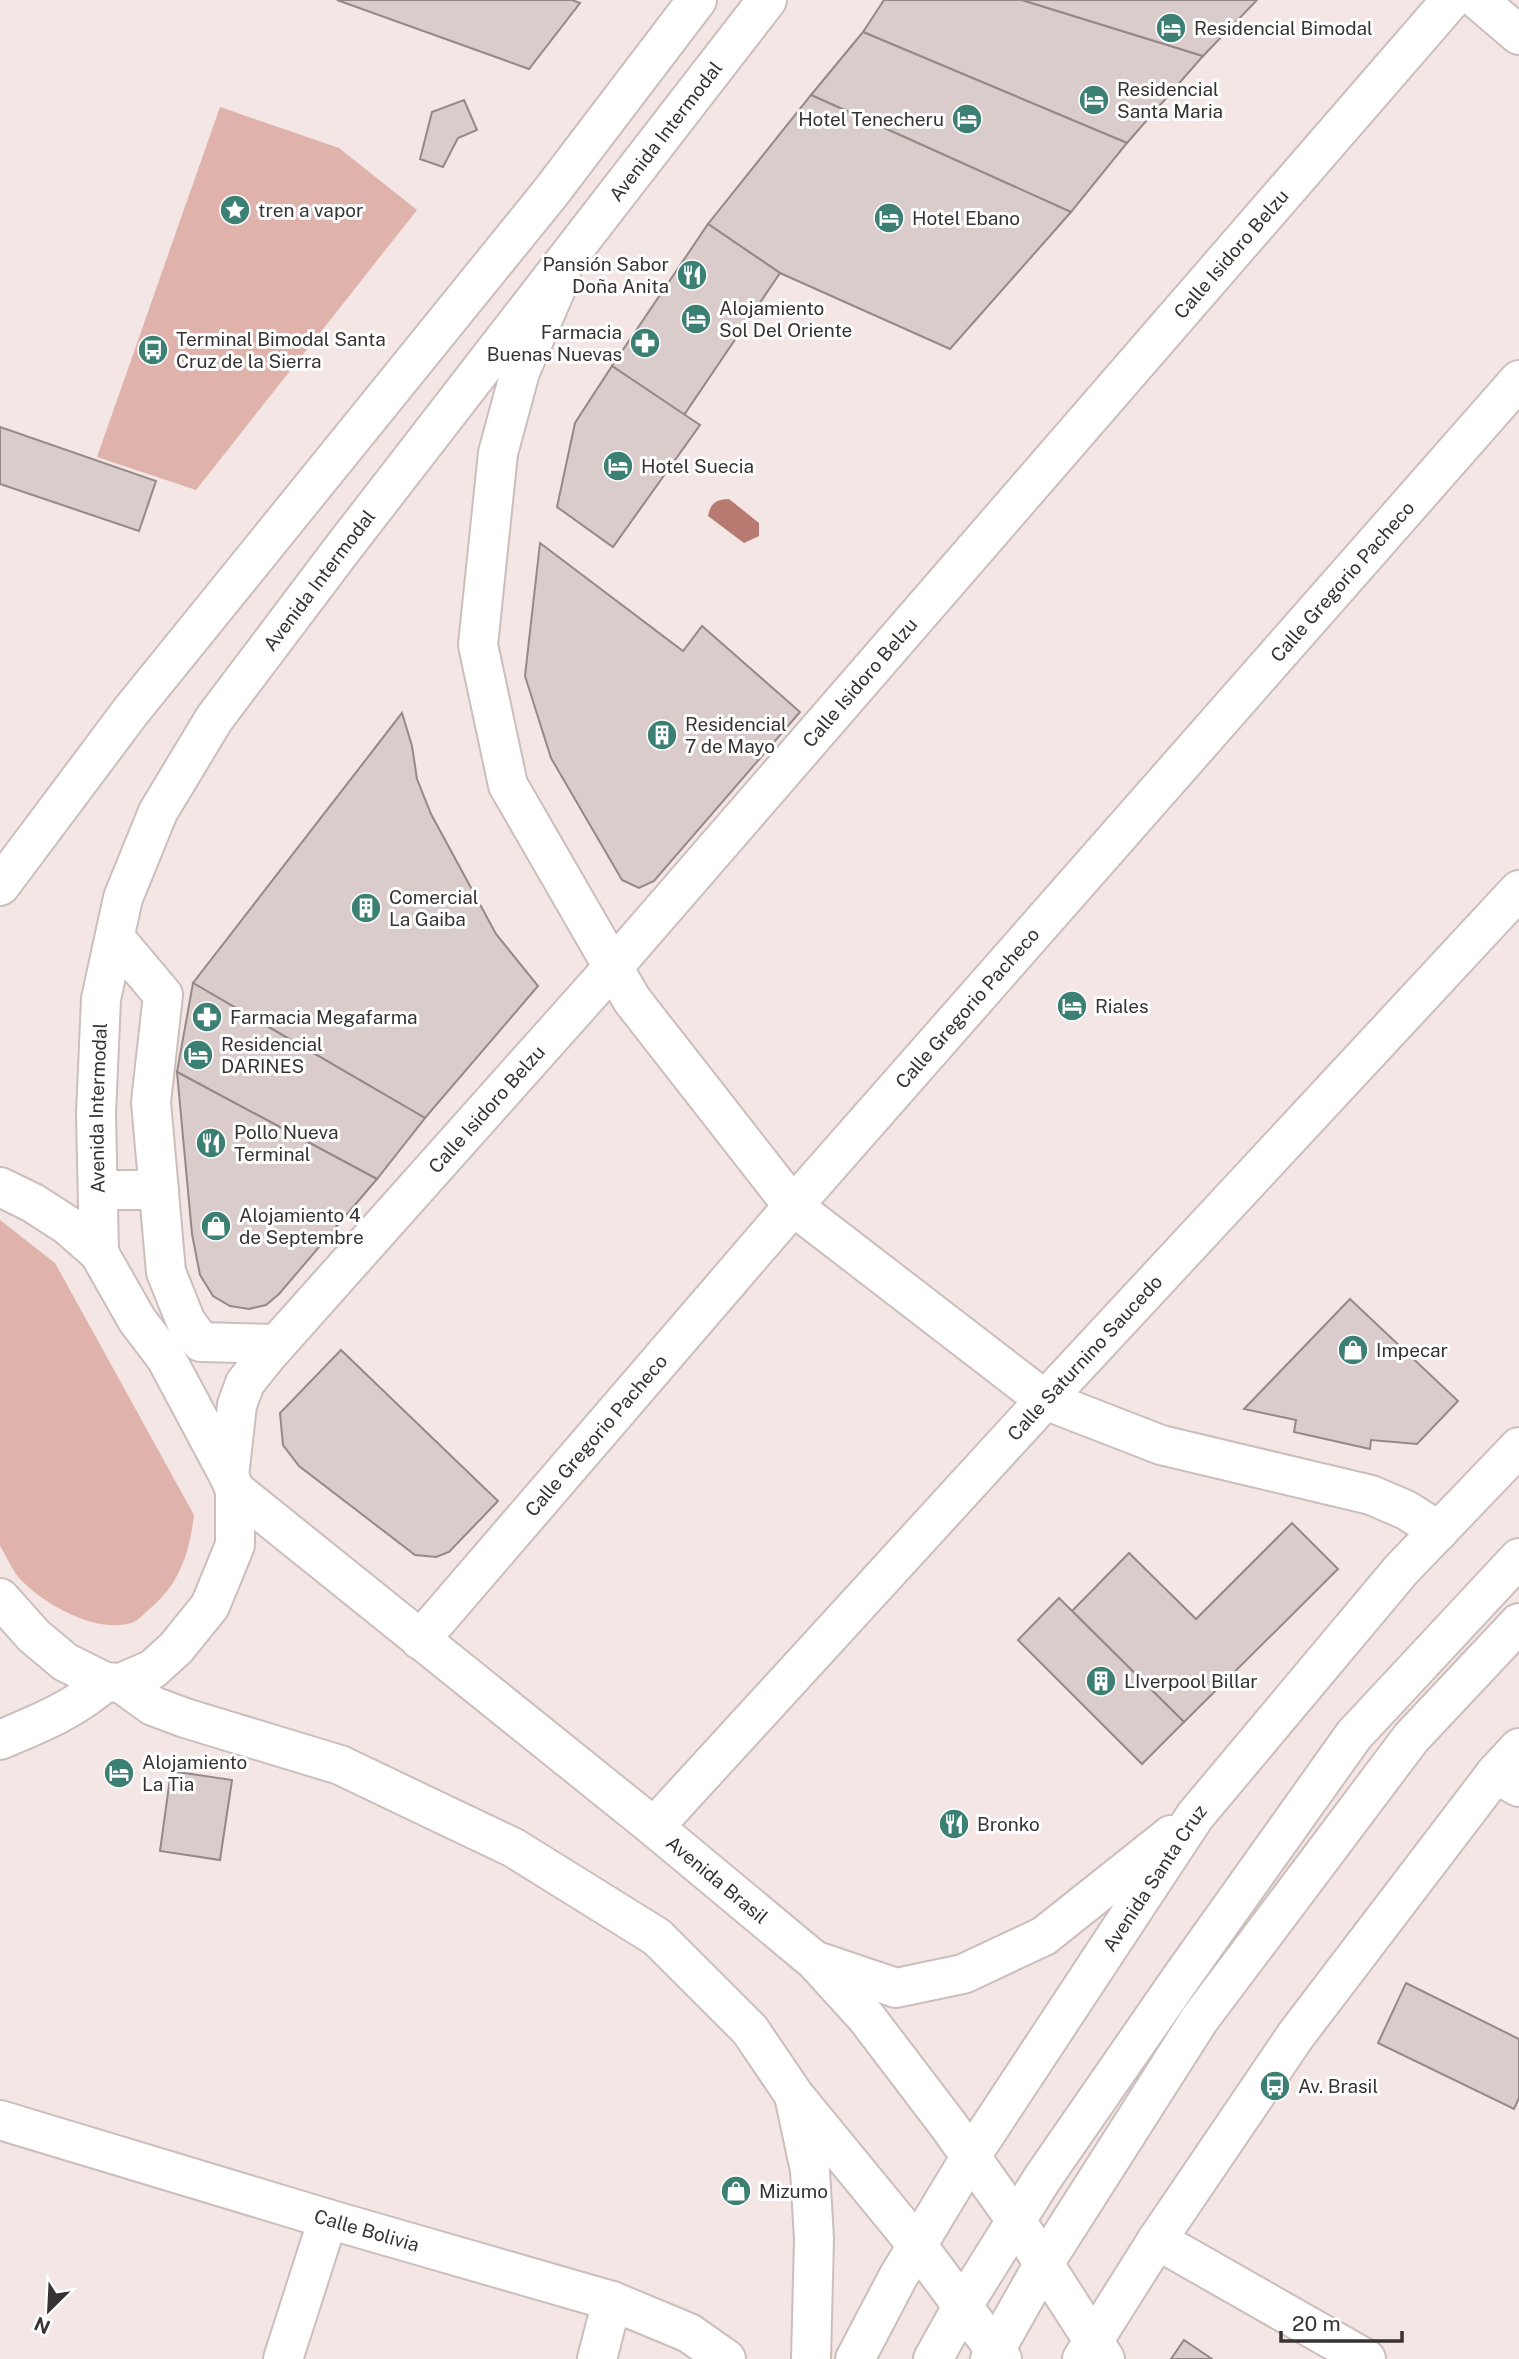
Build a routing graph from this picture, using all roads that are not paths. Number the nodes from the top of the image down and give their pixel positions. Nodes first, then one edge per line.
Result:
1 (697, 0) edge
2 (768, 0) edge
3 (1451, 0) edge
4 (1478, 0) edge
5 (1519, 35) edge
6 (570, 256) junction
7 (1519, 380) edge
8 (0, 886) edge
9 (1519, 890) edge
10 (115, 938) junction
11 (614, 967) junction
12 (0, 1187) edge
13 (97, 1190) junction
14 (159, 1190) junction
15 (793, 1206) junction
16 (99, 1253) junction
17 (277, 1344) junction
18 (1045, 1400) junction
19 (1519, 1447) edge
20 (232, 1483) junction
21 (1439, 1531) junction
22 (1519, 1558) edge
23 (0, 1598) edge
24 (1519, 1623) edge
25 (420, 1640) junction
26 (113, 1682) junction
27 (0, 1740) edge
28 (1511, 1770) edge
29 (1195, 1816) junction
30 (654, 1828) junction
31 (815, 1961) junction
32 (794, 2095) junction
33 (0, 2120) edge
34 (971, 2156) junction
35 (328, 2219) junction
36 (1015, 2219) junction
37 (1157, 2240) junction
38 (917, 2245) junction
39 (1043, 2265) junction
40 (612, 2301) junction
41 (962, 2307) junction
42 (1093, 2353) edge
43 (996, 2356) edge
44 (283, 2359) edge
45 (597, 2359) edge
46 (726, 2359) edge
47 (811, 2359) edge
48 (855, 2359) edge
49 (933, 2359) edge
50 (1366, 2359) edge

1 - 8 main road
2 - 6 main road, Avenida Intermodal
3 - 11 main road, Calle Isidoro Belzu
4 - 5 main road
6 - 10 main road, Avenida Intermodal
6 - 11 main road
7 - 15 main road, Calle Gregorio Pacheco
9 - 18 main road, Calle Saturnino Saucedo
10 - 13 main road, Avenida Intermodal
10 - 14 main road
11 - 15 main road
11 - 17 main road, Calle Isidoro Belzu
12 - 16 main road
13 - 14 main road
13 - 16 main road, Avenida Intermodal
14 - 17 main road
15 - 18 main road
15 - 25 main road, Calle Gregorio Pacheco
16 - 20 main road
17 - 20 main road, Calle Isidoro Belzu
18 - 21 main road
18 - 30 main road, Calle Saturnino Saucedo
19 - 21 main road, Avenida Santa Cruz
20 - 25 main road, Avenida Brasil
20 - 26 main road, Calle Isidoro Belzu
21 - 29 main road, Avenida Santa Cruz
22 - 36 main road
23 - 26 main road
24 - 39 main road
25 - 30 main road, Avenida Brasil
26 - 27 main road
26 - 32 main road
28 - 37 main road
29 - 31 main road
29 - 34 main road, Avenida Santa Cruz
30 - 31 main road, Avenida Brasil
31 - 34 main road, Avenida Brasil
32 - 38 main road
32 - 47 main road
33 - 35 main road, Calle Bolivia
34 - 36 main road, Avenida Brasil
34 - 38 main road, Avenida Santa Cruz
35 - 40 main road, Calle Bolivia
35 - 44 main road
36 - 39 main road, Avenida Brasil
36 - 41 main road
37 - 42 main road
37 - 50 main road
38 - 41 main road
38 - 48 main road, Avenida Santa Cruz
39 - 42 main road, Avenida Brasil
39 - 43 main road
40 - 45 main road
40 - 46 main road, Calle Bolivia
41 - 43 main road
41 - 49 main road

